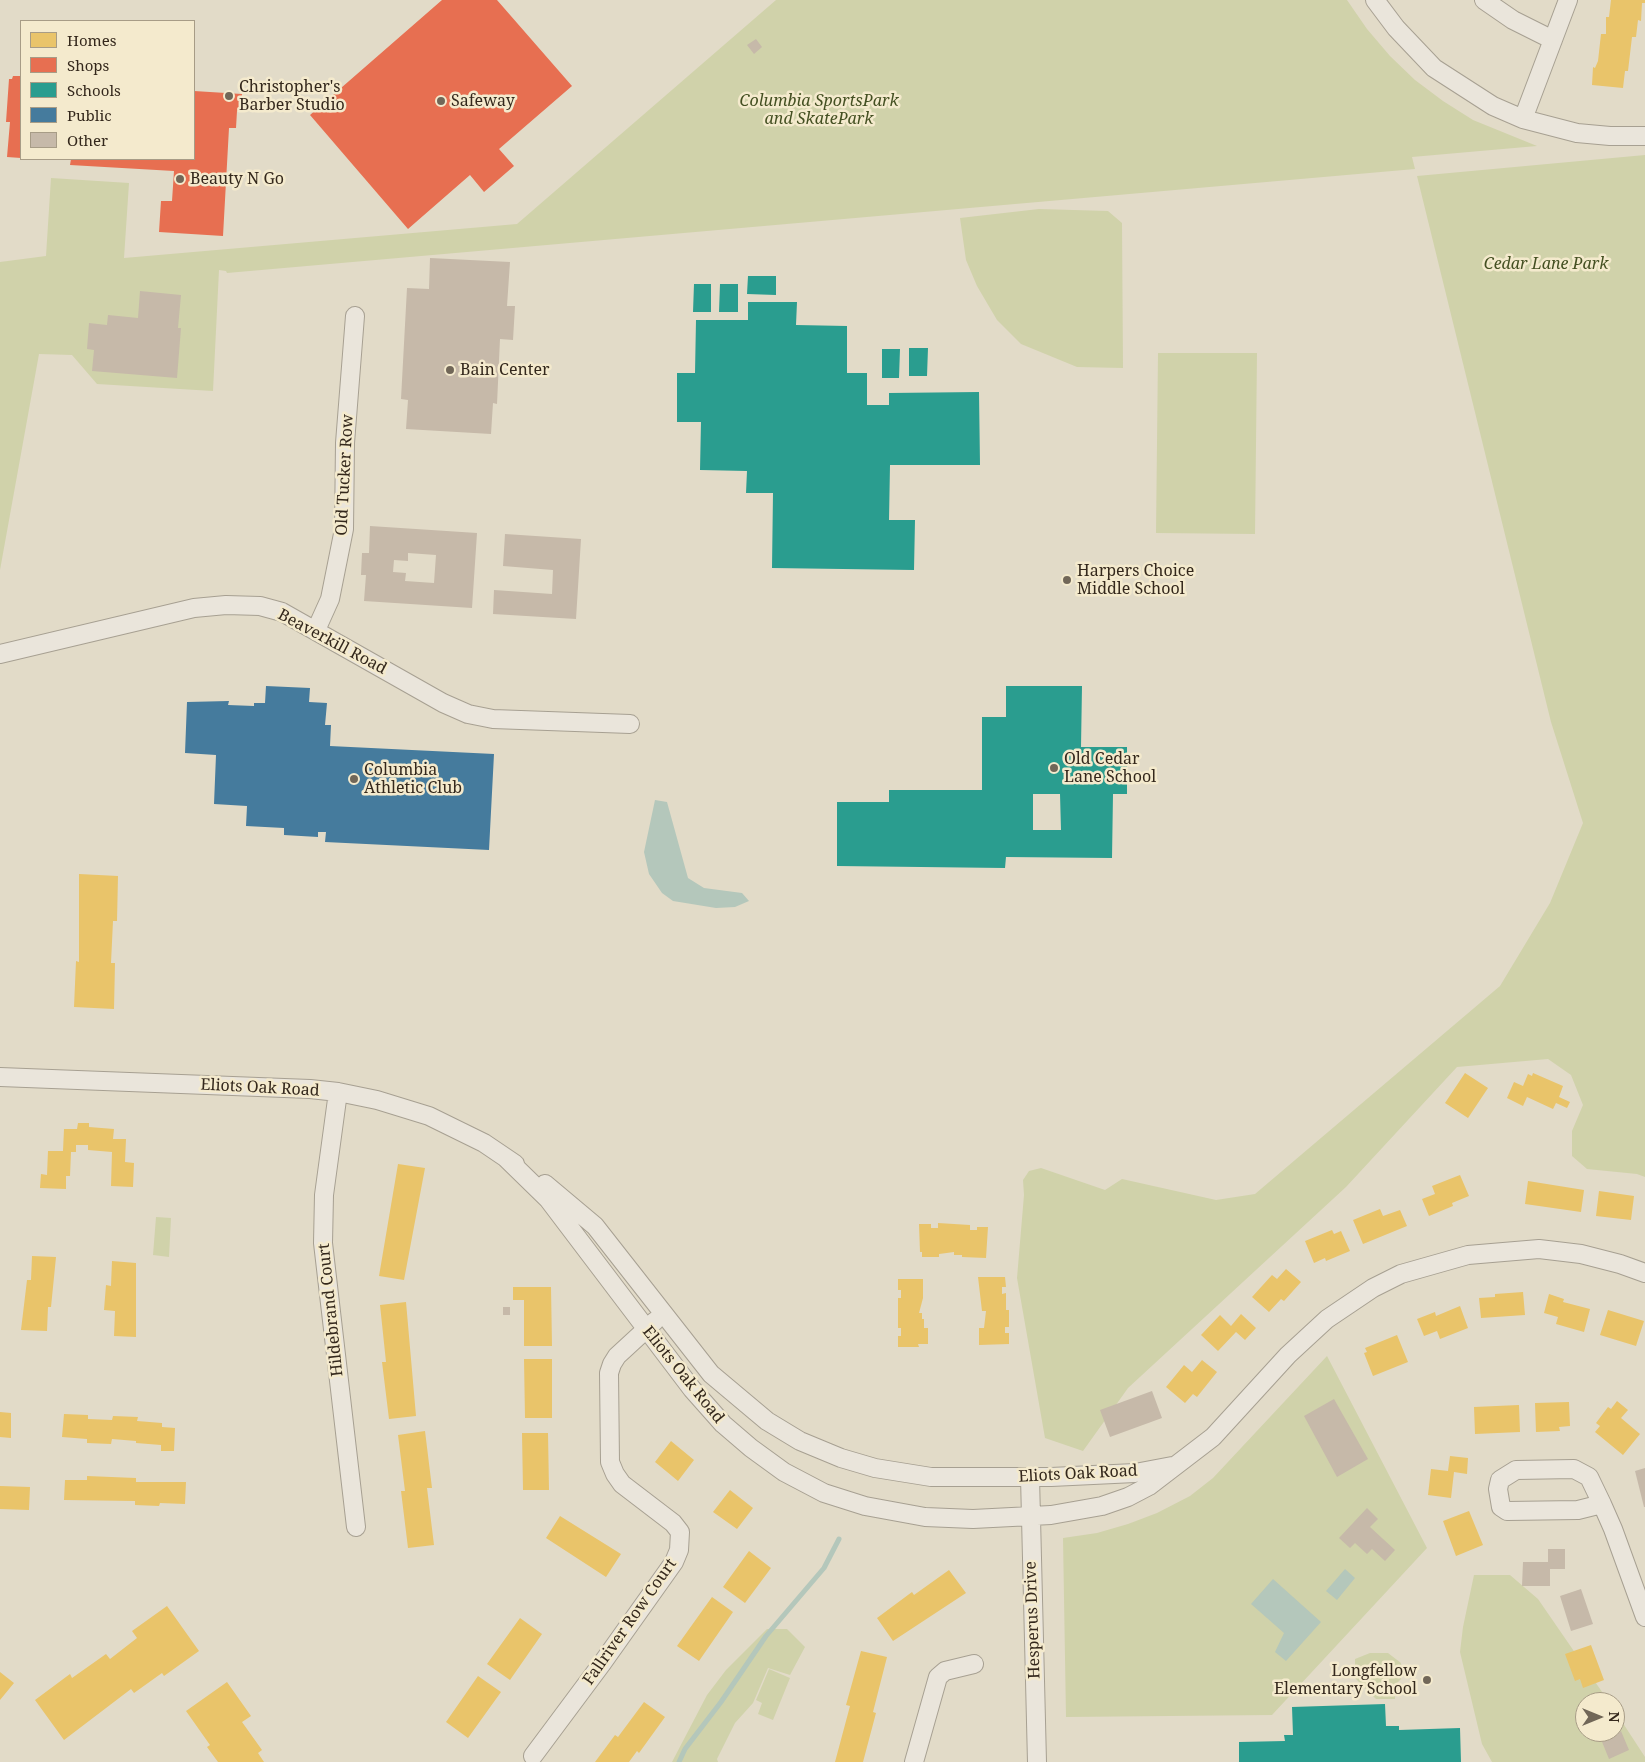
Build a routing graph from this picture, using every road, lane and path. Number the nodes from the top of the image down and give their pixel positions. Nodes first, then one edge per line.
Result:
1 (1375, 0) edge
2 (1484, 0) edge
3 (1568, 0) edge
4 (1553, 40) junction
5 (1523, 119) junction
6 (1645, 136) edge
7 (355, 316) dead end
8 (316, 630) junction
9 (0, 654) edge
10 (630, 724) dead end
11 (0, 1078) edge
12 (338, 1092) junction
13 (506, 1158) junction
14 (1645, 1274) edge
15 (662, 1314) junction
16 (646, 1329) junction
17 (1173, 1466) junction
18 (1030, 1477) junction
19 (1602, 1504) junction
20 (1031, 1517) junction
21 (356, 1527) dead end
22 (1645, 1616) edge
23 (974, 1664) dead end
24 (533, 1756) dead end
25 (914, 1762) edge
26 (1037, 1762) edge

1 - 5 street
2 - 4 street
3 - 4 street
4 - 5 street
5 - 6 street
7 - 8 street, Old Tucker Row
8 - 9 street, Beaverkill Road
8 - 10 street, Beaverkill Road
11 - 12 street, Eliots Oak Road
12 - 13 street, Eliots Oak Road
12 - 21 street, Hildebrand Court
13 - 15 street, Eliots Oak Road
13 - 16 street, Eliots Oak Road
14 - 17 street, Eliots Oak Road
15 - 16 street, Fallriver Row Court
15 - 18 street, Eliots Oak Road
16 - 20 street, Eliots Oak Road
16 - 24 street, Fallriver Row Court
17 - 18 street, Eliots Oak Road
17 - 20 street, Eliots Oak Road
18 - 20 street, Hesperus Drive
19 - 19 street
19 - 22 street
20 - 26 street, Hesperus Drive
23 - 25 street

